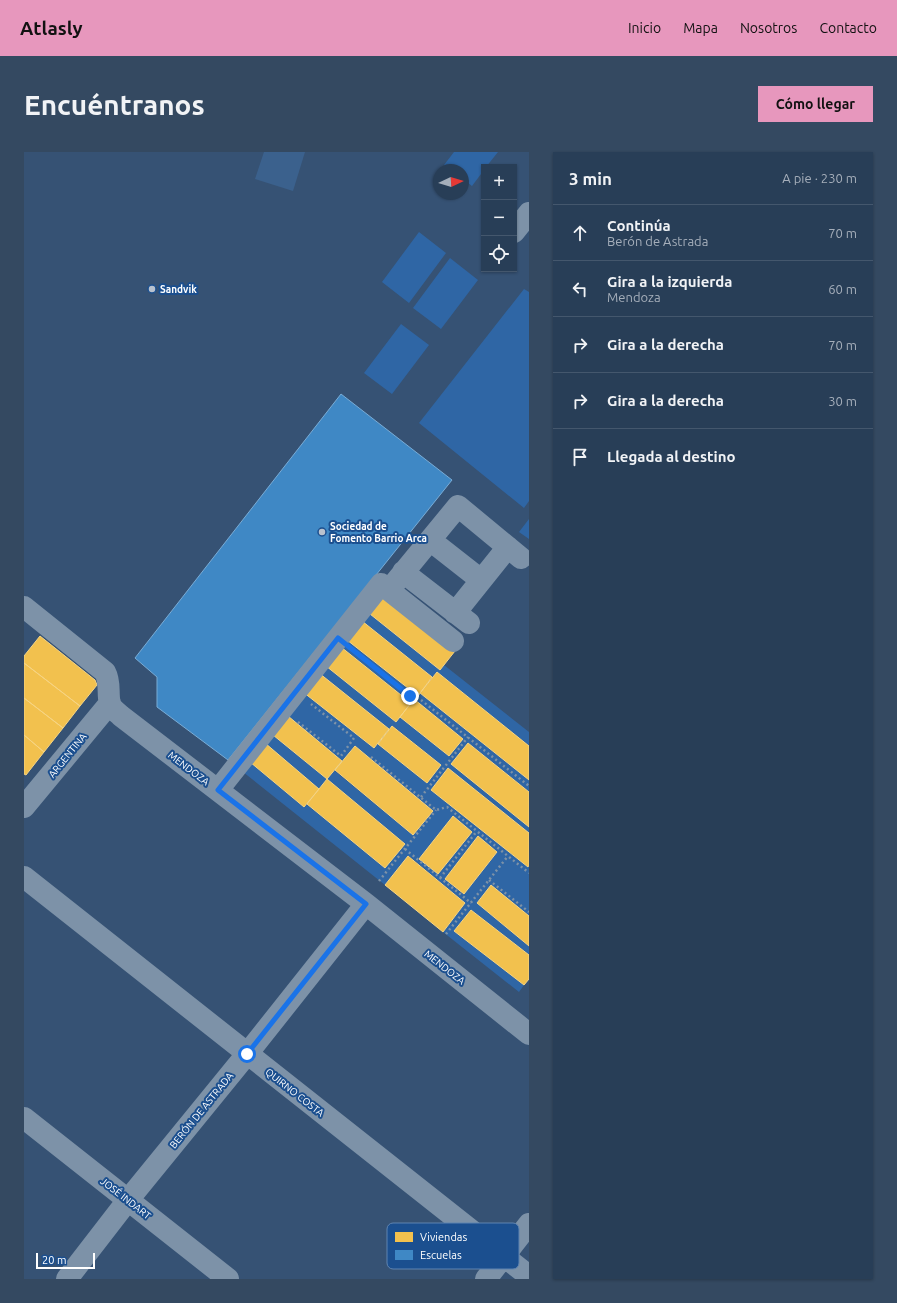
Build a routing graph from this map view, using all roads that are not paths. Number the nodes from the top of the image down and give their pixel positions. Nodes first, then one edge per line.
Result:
1 (529, 213) edge
2 (517, 228) edge
3 (430, 540) junction
4 (403, 572) junction
5 (481, 580) junction
6 (389, 590) junction
7 (24, 607) edge
8 (453, 641) dead end
9 (110, 703) junction
10 (218, 790) junction
11 (24, 808) edge
12 (24, 877) edge
13 (366, 904) junction
14 (529, 1034) edge
15 (247, 1054) junction
16 (24, 1118) edge
17 (128, 1200) junction
18 (461, 1223) edge
19 (529, 1224) edge
20 (519, 1236) edge
21 (519, 1268) edge
22 (493, 1269) edge
23 (529, 1276) edge
24 (67, 1279) edge
25 (228, 1279) edge
26 (486, 1279) edge

1 - 2 street
3 - 4 street
3 - 5 street
3 - 5 street
4 - 5 street
4 - 6 street
6 - 8 street
6 - 10 street
7 - 9 street
9 - 10 street, MENDOZA
9 - 11 street, ARGENTINA
10 - 13 street, MENDOZA
12 - 15 street, QUIRNO COSTA
13 - 14 street, MENDOZA
13 - 15 street, BERÓN DE ASTRADA
15 - 17 street, BERÓN DE ASTRADA
15 - 18 street, QUIRNO COSTA
16 - 17 street, JOSÉ INDART
17 - 24 street, BERÓN DE ASTRADA
17 - 25 street, JOSÉ INDART
19 - 20 street
21 - 23 street, QUIRNO COSTA
22 - 26 street

